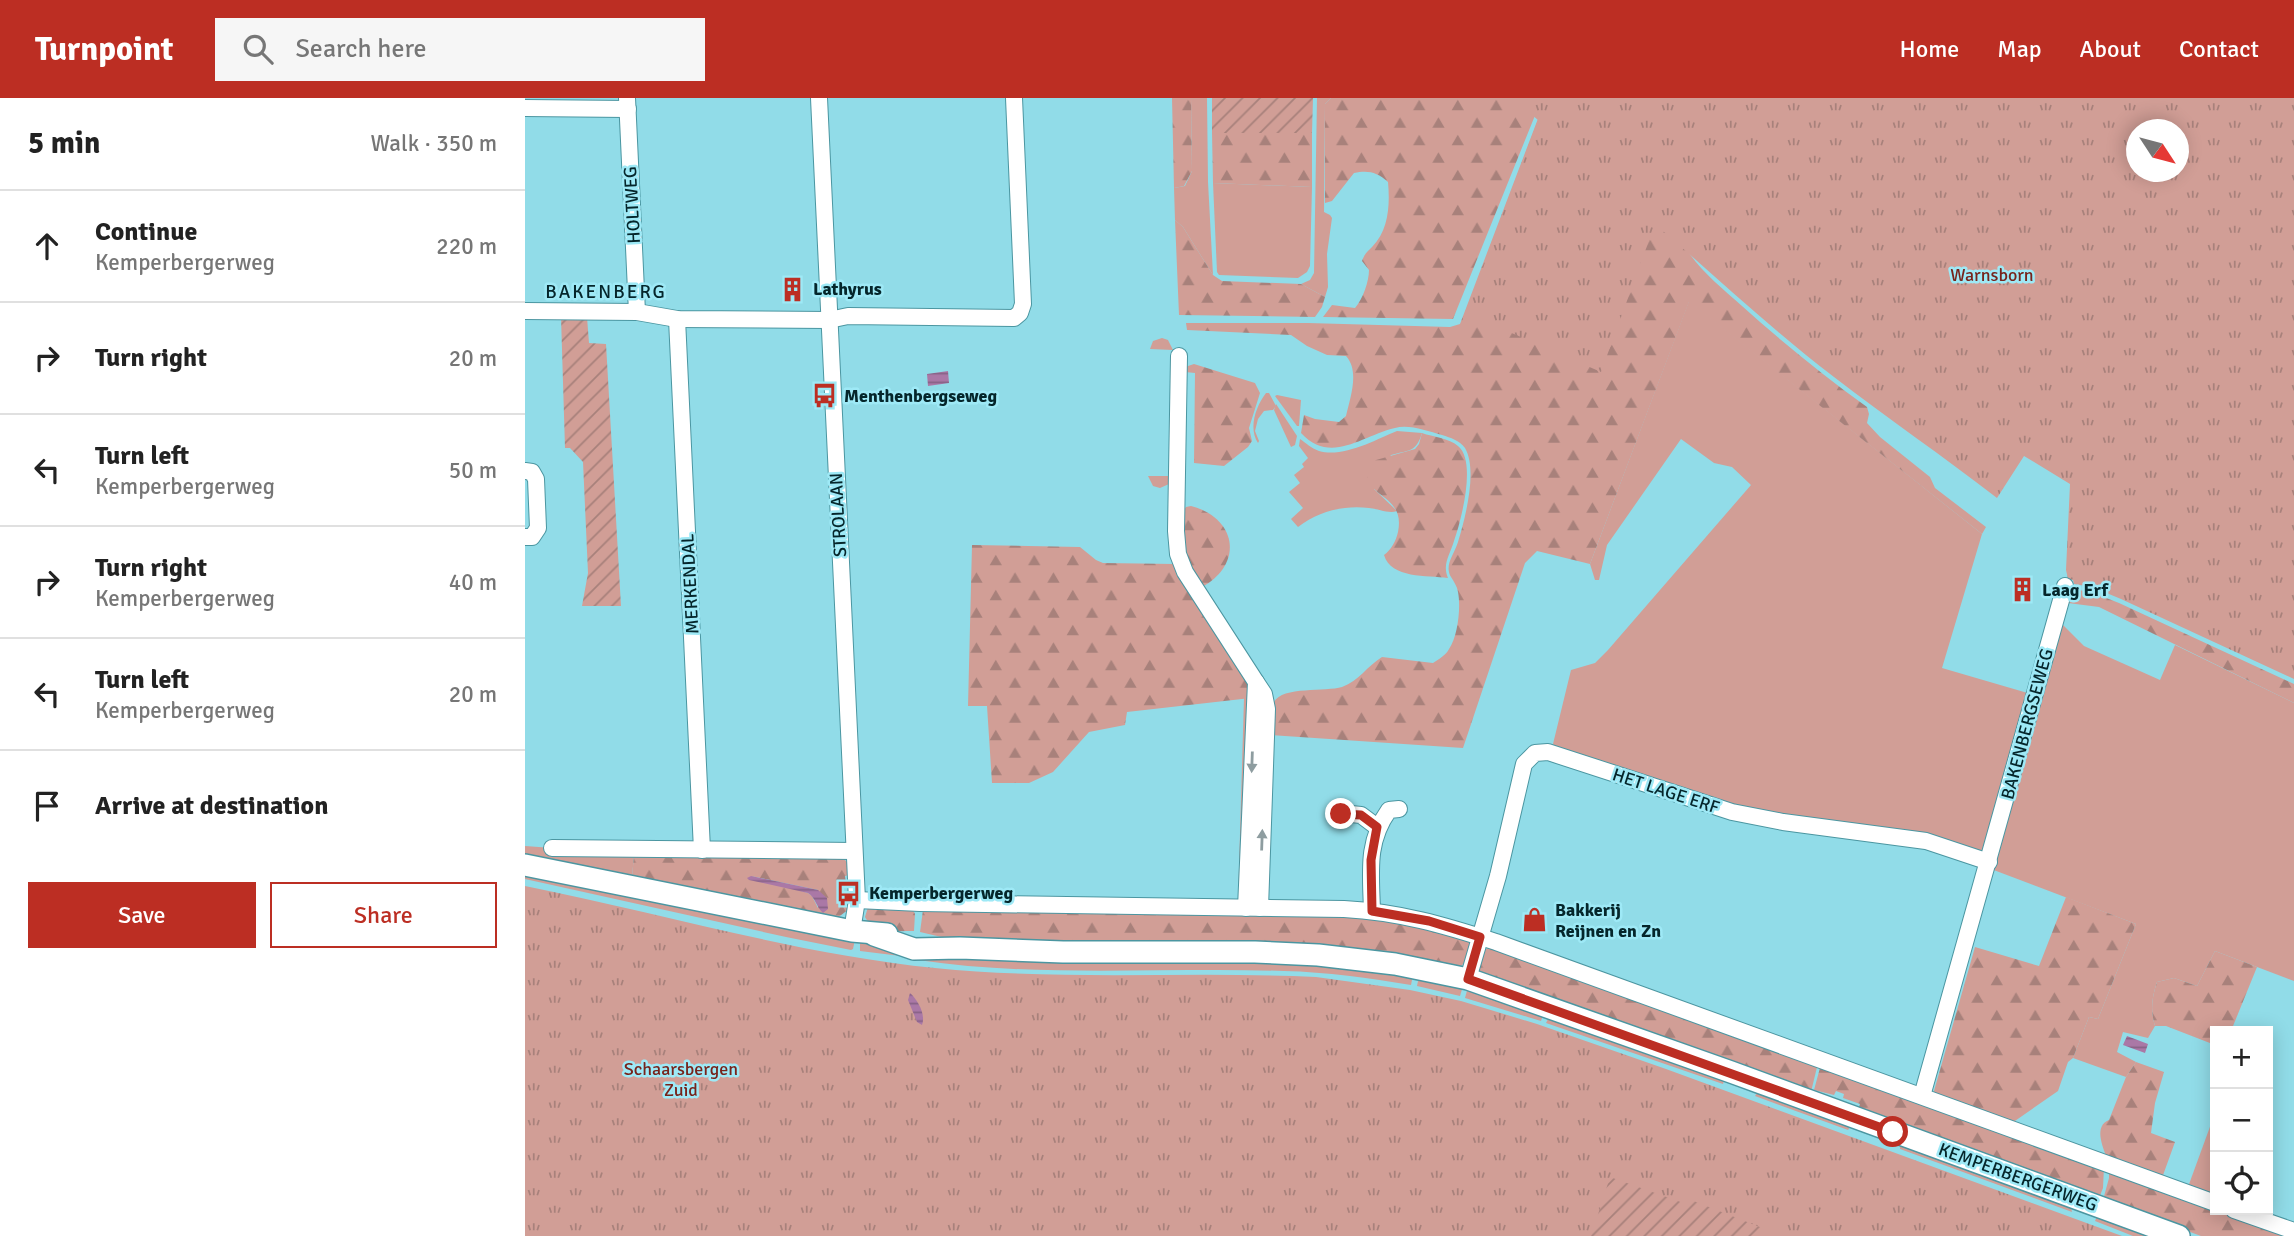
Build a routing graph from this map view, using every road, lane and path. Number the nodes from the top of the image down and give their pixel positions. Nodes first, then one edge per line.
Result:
1 (819, 98) edge
2 (1014, 98) edge
3 (627, 104) edge
4 (525, 108) edge
5 (525, 312) edge
6 (637, 312) junction
7 (677, 319) junction
8 (829, 320) junction
9 (1179, 356) dead end
10 (525, 471) edge
11 (525, 537) edge
12 (2064, 586) dead end
13 (1399, 808) dead end
14 (1341, 814) dead end
15 (1377, 827) junction
16 (552, 848) dead end
17 (702, 850) junction
18 (854, 851) junction
19 (1989, 862) junction
20 (525, 864) edge
21 (857, 900) junction
22 (1253, 908) junction
23 (1372, 911) junction
24 (852, 931) junction
25 (1480, 937) junction
26 (1468, 979) junction
27 (1922, 1096) junction
28 (2210, 1201) edge
29 (2248, 1215) edge
30 (2294, 1231) edge
31 (2179, 1236) edge

1 - 8 street, STROLAAN
2 - 8 street
3 - 4 street
3 - 6 street, HOLTWEG
5 - 6 street
6 - 7 street
7 - 8 street
7 - 17 street, MERKENDAL
8 - 18 street, STROLAAN
9 - 22 street
10 - 11 street
12 - 19 street, BAKENBERGSEWEG
13 - 15 street
14 - 15 street
15 - 23 street
16 - 17 street
17 - 18 street
18 - 21 street, STROLAAN
19 - 25 street, HET LAGE ERF
19 - 27 street
20 - 24 main road, KEMPERBERGERWEG
21 - 22 street
21 - 24 street, STROLAAN
22 - 23 street
23 - 25 street
24 - 26 main road, KEMPERBERGERWEG
25 - 26 street
25 - 27 street
26 - 31 main road, KEMPERBERGERWEG
27 - 28 street
29 - 30 street

